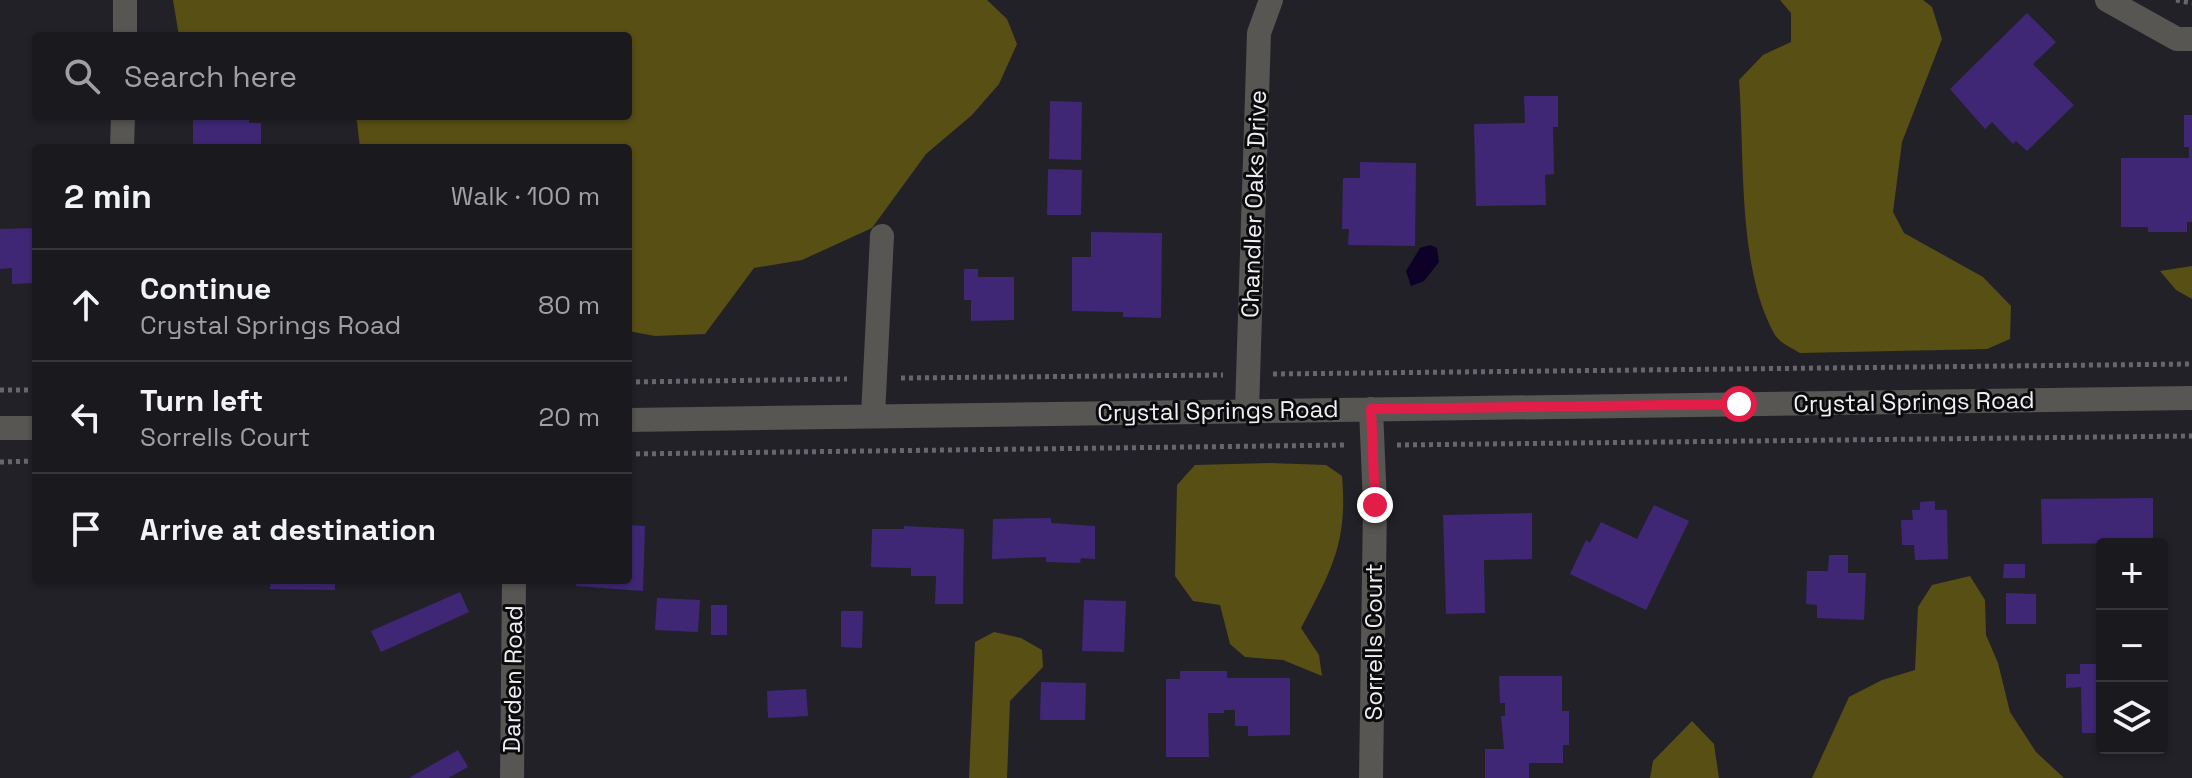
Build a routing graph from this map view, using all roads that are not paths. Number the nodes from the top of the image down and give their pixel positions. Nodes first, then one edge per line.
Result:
1 (125, 0) edge
2 (1271, 0) edge
3 (2107, 0) edge
4 (125, 32) edge
5 (2192, 39) edge
6 (123, 120) edge
7 (122, 144) edge
8 (882, 236) dead end
9 (2192, 398) edge
10 (1371, 409) junction
11 (1247, 410) junction
12 (873, 416) junction
13 (632, 420) edge
14 (0, 428) edge
15 (32, 428) edge
16 (514, 584) edge
17 (512, 778) edge
18 (1371, 778) edge

1 - 4 street
2 - 11 street, Chandler Oaks Drive
3 - 5 street
6 - 7 street
8 - 12 street
9 - 10 street, Crystal Springs Road
10 - 11 street, Crystal Springs Road
10 - 18 street, Sorrells Court
11 - 12 street, Crystal Springs Road
12 - 13 street, Crystal Springs Road
14 - 15 street
16 - 17 street, Darden Road

